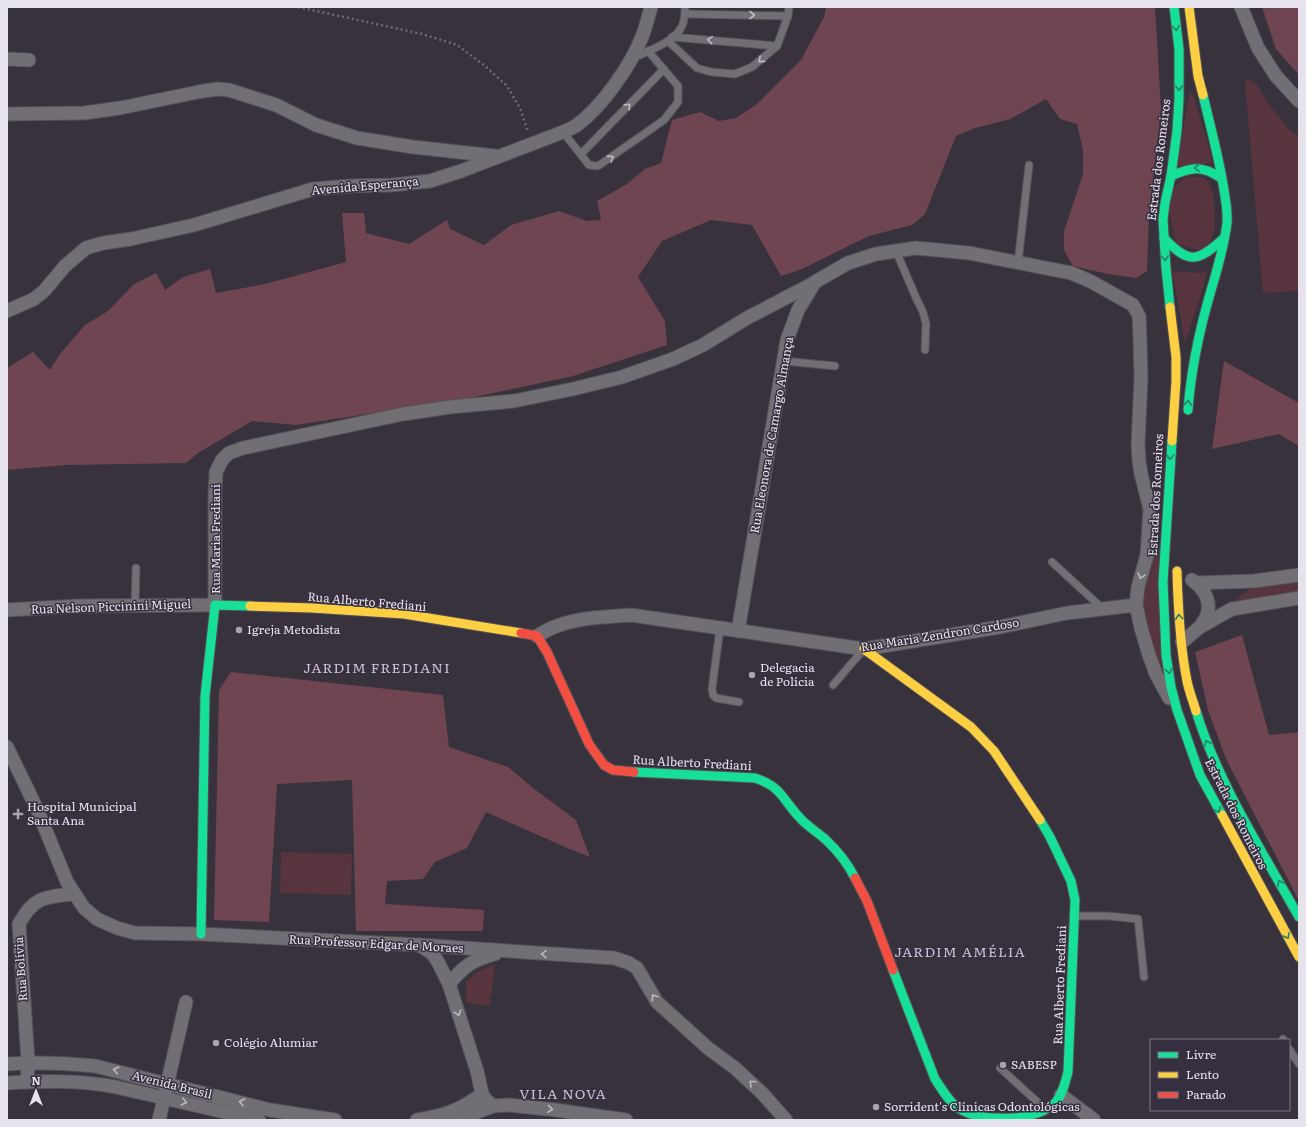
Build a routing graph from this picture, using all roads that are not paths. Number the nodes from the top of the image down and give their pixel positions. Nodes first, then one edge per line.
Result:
1 (651, 7) edge
2 (789, 7) edge
3 (1174, 7) edge
4 (1189, 7) edge
5 (1241, 7) edge
6 (685, 11) edge
7 (788, 16) junction
8 (670, 39) junction
9 (777, 46) junction
10 (648, 51) junction
11 (632, 58) junction
12 (7, 59) edge
13 (29, 60) dead end
14 (664, 69) junction
15 (1299, 101) edge
16 (7, 114) edge
17 (563, 132) junction
18 (581, 154) junction
19 (497, 156) junction
20 (1029, 164) dead end
21 (1171, 176) junction
22 (1221, 178) junction
23 (1164, 238) junction
24 (1224, 238) junction
25 (896, 251) junction
26 (1018, 263) junction
27 (815, 282) junction
28 (7, 312) edge
29 (925, 350) dead end
30 (784, 361) junction
31 (835, 366) dead end
32 (1187, 417) dead end
33 (1168, 491) junction
34 (1150, 510) junction
35 (1052, 562) dead end
36 (1177, 566) joint
37 (136, 568) dead end
38 (1299, 575) edge
39 (1196, 583) junction
40 (1299, 598) edge
41 (215, 604) junction
42 (1136, 604) junction
43 (135, 605) junction
44 (1103, 609) junction
45 (7, 610) edge
46 (1200, 627) junction
47 (720, 628) junction
48 (738, 631) junction
49 (537, 636) junction
50 (1182, 642) junction
51 (864, 649) junction
52 (833, 685) dead end
53 (740, 702) dead end
54 (1177, 710) junction
55 (7, 747) edge
56 (75, 894) junction
57 (1075, 916) junction
58 (1299, 917) edge
59 (13, 934) edge
60 (201, 934) junction
61 (419, 945) junction
62 (507, 951) junction
63 (1299, 957) edge
64 (1144, 977) dead end
65 (449, 984) junction
66 (186, 1002) dead end
67 (1290, 1050) edge
68 (28, 1062) junction
69 (7, 1064) edge
70 (1299, 1064) edge
71 (1000, 1068) dead end
72 (27, 1082) junction
73 (7, 1083) edge
74 (167, 1084) junction
75 (482, 1094) junction
76 (1061, 1095) junction
77 (164, 1098) junction
78 (494, 1106) junction
79 (1046, 1110) junction
80 (268, 1115) edge
81 (780, 1117) edge
82 (159, 1120) edge
83 (259, 1120) edge
84 (335, 1120) edge
85 (417, 1120) edge
86 (457, 1120) edge
87 (626, 1120) edge
88 (1094, 1120) edge

1 - 11 street, Avenida Esperança
2 - 7 lane
3 -> 21 street, Estrada dos Romeiros
4 - 22 street
5 - 15 street
6 -> 7 lane
6 - 8 lane
7 - 9 lane
9 -> 8 lane
9 -> 8 lane
8 - 10 lane
10 - 11 lane
10 - 14 lane
11 - 17 street, Avenida Esperança
12 - 13 street
18 -> 14 lane
18 -> 14 lane
16 - 19 street
17 - 18 lane
17 - 19 street, Avenida Esperança
19 - 28 street, Avenida Esperança
20 - 26 lane
22 -> 21 street
21 - 23 street, Estrada dos Romeiros
22 - 24 street
23 - 24 street
23 -> 33 street, Estrada dos Romeiros
32 -> 24 street
25 - 26 street, Rua Eleonora de Camargo Almança
25 - 27 street, Rua Eleonora de Camargo Almança
25 - 29 lane
26 - 34 street, Rua Eleonora de Camargo Almança
27 - 30 street, Rua Eleonora de Camargo Almança
27 - 41 street, Rua Maria Frediani
30 - 31 lane
30 - 48 street, Rua Eleonora de Camargo Almança
33 - 34 street
33 -> 54 street, Estrada dos Romeiros
34 -> 42 street, Rua Eleonora de Camargo Almança
35 - 44 lane
36 - 39 street
50 -> 36 street, Estrada dos Romeiros
37 - 43 lane
38 - 39 street
39 - 46 street
40 - 46 street
41 - 43 street, Rua Nelson Piccinini Miguel
41 - 49 street, Rua Alberto Frediani
41 - 60 street
42 - 44 street, Rua Maria Zendron Cardoso
42 - 54 street
43 - 45 street, Rua Nelson Piccinini Miguel
44 - 51 street, Rua Maria Zendron Cardoso
46 - 50 street
47 - 48 street, Rua Maria Zendron Cardoso
47 - 49 street, Rua Maria Zendron Cardoso
47 - 53 lane
48 - 51 street, Rua Maria Zendron Cardoso
49 - 79 street, Rua Alberto Frediani
58 -> 50 street, Estrada dos Romeiros
51 - 52 lane
51 - 57 street, Rua Alberto Frediani
54 -> 63 street, Estrada dos Romeiros
55 - 56 street, Rua Professor Edgar de Moraes
56 - 59 street, Rua Bolívia
56 - 60 street, Rua Professor Edgar de Moraes
57 - 64 lane
57 - 76 street, Rua Alberto Frediani
59 - 68 street, Rua Bolívia
60 - 61 street, Rua Professor Edgar de Moraes
61 - 62 street, Rua Professor Edgar de Moraes
61 - 65 street
62 - 65 street
81 -> 62 street, Rua Professor Edgar de Moraes
65 -> 75 street
66 - 74 street
67 - 70 lane
68 - 69 street, Avenida Brasil
68 - 72 street, Rua Bolívia
74 -> 68 street, Avenida Brasil
71 - 79 lane
72 - 73 street, Avenida Brasil
72 - 77 street, Avenida Brasil
74 - 77 street
80 -> 74 street, Avenida Brasil
75 - 78 street
75 - 85 street
76 - 79 street, Rua Alberto Frediani
76 - 88 street
77 - 82 street
77 -> 83 street, Avenida Brasil
78 - 86 street
78 -> 87 street
80 - 84 street, Avenida Brasil

